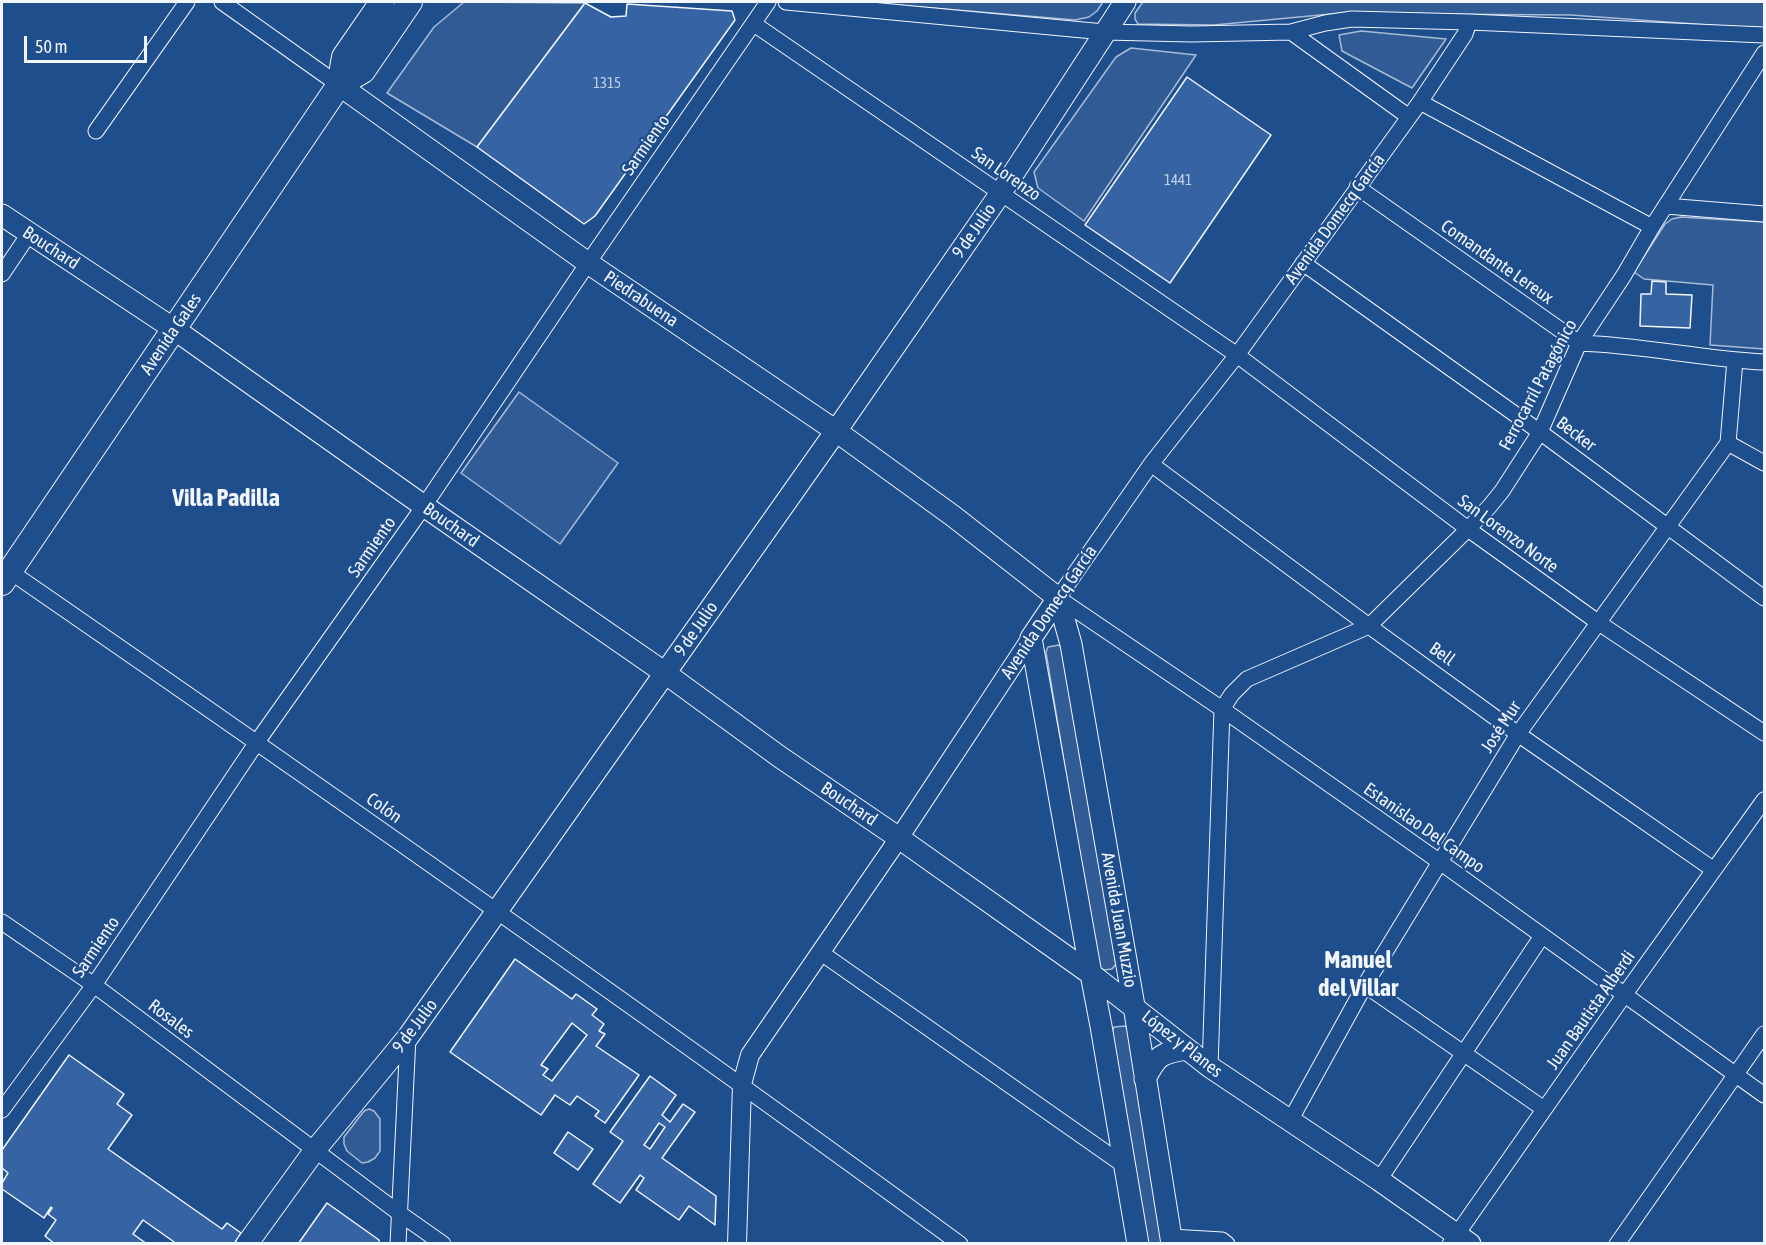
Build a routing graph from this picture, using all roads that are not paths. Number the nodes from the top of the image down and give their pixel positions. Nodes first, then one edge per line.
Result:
1 (187, 2) edge
2 (222, 2) edge
3 (382, 2) edge
4 (410, 2) edge
5 (768, 2) edge
6 (786, 2) edge
7 (1125, 2) edge
8 (1468, 22) junction
9 (754, 24) junction
10 (1104, 32) junction
11 (1291, 32) junction
12 (1764, 35) edge
13 (1764, 53) edge
14 (339, 85) junction
15 (1420, 102) junction
16 (1409, 117) junction
17 (96, 131) dead end
18 (1357, 187) junction
19 (1000, 194) junction
20 (1666, 206) junction
21 (1764, 214) edge
22 (2, 215) edge
23 (1652, 226) junction
24 (29, 234) junction
25 (588, 263) junction
26 (1303, 263) junction
27 (2, 274) edge
28 (174, 329) junction
29 (1580, 343) junction
30 (1237, 356) junction
31 (1735, 360) junction
32 (1764, 362) edge
33 (836, 431) junction
34 (1540, 432) junction
35 (1728, 443) junction
36 (1151, 464) junction
37 (1764, 464) edge
38 (424, 506) junction
39 (1668, 527) junction
40 (1468, 530) junction
41 (4, 573) edge
42 (1058, 598) junction
43 (1764, 598) edge
44 (1599, 623) junction
45 (1369, 626) junction
46 (1031, 638) junction
47 (665, 673) junction
48 (1222, 708) junction
49 (1764, 733) edge
50 (1518, 734) junction
51 (257, 742) junction
52 (1764, 800) edge
53 (898, 838) junction
54 (1440, 862) junction
55 (1714, 870) junction
56 (496, 912) junction
57 (2, 922) edge
58 (1542, 936) junction
59 (820, 952) junction
60 (1090, 974) junction
61 (94, 985) junction
62 (1365, 986) junction
63 (1625, 994) junction
64 (1134, 1006) junction
65 (1764, 1034) edge
66 (408, 1038) junction
67 (1187, 1049) junction
68 (1463, 1053) junction
69 (1210, 1067) junction
70 (1736, 1075) junction
71 (1145, 1079) junction
72 (742, 1084) junction
73 (1764, 1095) edge
74 (1544, 1109) junction
75 (2, 1110) edge
76 (1290, 1121) junction
77 (315, 1150) junction
78 (1125, 1166) junction
79 (1379, 1180) junction
80 (399, 1214) junction
81 (1172, 1240) edge
82 (1459, 1240) edge
83 (247, 1244) edge
84 (398, 1244) edge
85 (443, 1244) edge
86 (737, 1244) edge
87 (960, 1244) edge
88 (1138, 1244) edge
89 (1227, 1244) edge
90 (1617, 1244) edge

1 - 17 street
2 - 14 street, Piedrabuena
3 - 14 main road, Avenida Gales
4 - 14 main road, Avenida Gales
5 - 9 street, Sarmiento
6 - 10 street
7 - 10 main road, 9 de Julio
8 - 11 street
8 - 12 street
8 - 15 street, Avenida Domecq García
9 - 19 street, San Lorenzo
9 - 25 street, Sarmiento
10 - 11 street
10 - 19 main road, 9 de Julio
11 - 16 street
13 - 20 street, Ferrocarril Patagónico
14 - 25 main road, Piedrabuena
14 - 28 main road, Avenida Gales
15 - 16 street, Avenida Domecq García
15 - 23 street
16 - 18 street, Avenida Domecq García
18 - 26 street, Avenida Domecq García
18 - 29 street, Comandante Lereux
19 - 30 street, San Lorenzo
19 - 33 main road, 9 de Julio
20 - 21 street
20 - 23 street, Ferrocarril Patagónico
22 - 24 main road, Bouchard
23 - 29 street, Ferrocarril Patagónico
24 - 27 street
24 - 28 main road, Bouchard
25 - 33 main road, Piedrabuena
25 - 38 street, Sarmiento
26 - 30 street, Avenida Domecq García
26 - 34 street, Becker
28 - 38 main road, Bouchard
28 - 41 main road, Avenida Gales
29 - 31 street
29 - 34 street, Ferrocarril Patagónico
30 - 36 street, Avenida Domecq García
30 - 40 street, San Lorenzo Norte
31 - 32 street
31 - 35 street
33 - 42 main road, Piedrabuena
33 - 47 main road, 9 de Julio
34 - 39 street, Becker
34 - 40 street, Ferrocarril Patagónico
35 - 37 street
35 - 39 street, José Mur
36 - 42 street, Avenida Domecq García
36 - 45 street, Bell
38 - 47 main road, Bouchard
38 - 51 street, Sarmiento
39 - 43 street, Becker
39 - 44 street, José Mur
40 - 44 street, San Lorenzo Norte
40 - 45 street, Ferrocarril Patagónico
41 - 51 street, Colón
42 - 46 main road, Avenida Domecq García
42 - 48 street, Estanislao Del Campo
42 - 64 main road, Avenida Juan Muzzio
44 - 49 street, San Lorenzo Norte
44 - 50 street, José Mur
45 - 48 street, Ferrocarril Patagónico
45 - 50 street, Bell
46 - 53 street, Avenida Domecq García
46 - 60 main road, Avenida Juan Muzzio
47 - 53 main road, Bouchard
47 - 56 main road, 9 de Julio
48 - 54 street, Estanislao Del Campo
48 - 69 street
50 - 54 street, José Mur
50 - 55 street, Bell
51 - 56 street, Colón
51 - 61 street, Sarmiento
52 - 55 street, Juan Bautista Alberdi
53 - 59 street, Avenida Domecq García
53 - 60 main road, López y Planes
54 - 58 street, Estanislao Del Campo
54 - 62 street, José Mur
55 - 63 street, Juan Bautista Alberdi
56 - 66 main road, 9 de Julio
56 - 72 street, Colón
57 - 61 street, Rosales
58 - 63 street, Estanislao Del Campo
58 - 68 street
59 - 72 street, Avenida Domecq García
59 - 78 street
60 - 64 main road, López y Planes
60 - 78 main road, Avenida Juan Muzzio
61 - 75 street, Sarmiento
61 - 77 street, Rosales
62 - 68 street
62 - 76 street, José Mur
63 - 70 street, Estanislao Del Campo
63 - 74 street, Juan Bautista Alberdi
64 - 67 main road, López y Planes
64 - 71 main road, Avenida Juan Muzzio
65 - 70 street
66 - 77 main road, 9 de Julio
66 - 80 street
67 - 69 main road, López y Planes
67 - 71 main road
68 - 74 street
68 - 79 street
69 - 76 main road, López y Planes
70 - 73 street, Estanislao Del Campo
70 - 90 street
71 - 81 main road, Avenida Juan Muzzio
72 - 86 street, Avenida Domecq García
72 - 87 street, Colón
74 - 82 street, Juan Bautista Alberdi
76 - 79 main road, López y Planes
77 - 80 street, Rosales
77 - 83 main road, 9 de Julio
78 - 88 main road, Avenida Juan Muzzio
79 - 82 main road, López y Planes
80 - 84 street
80 - 85 street, Rosales
81 - 89 street

